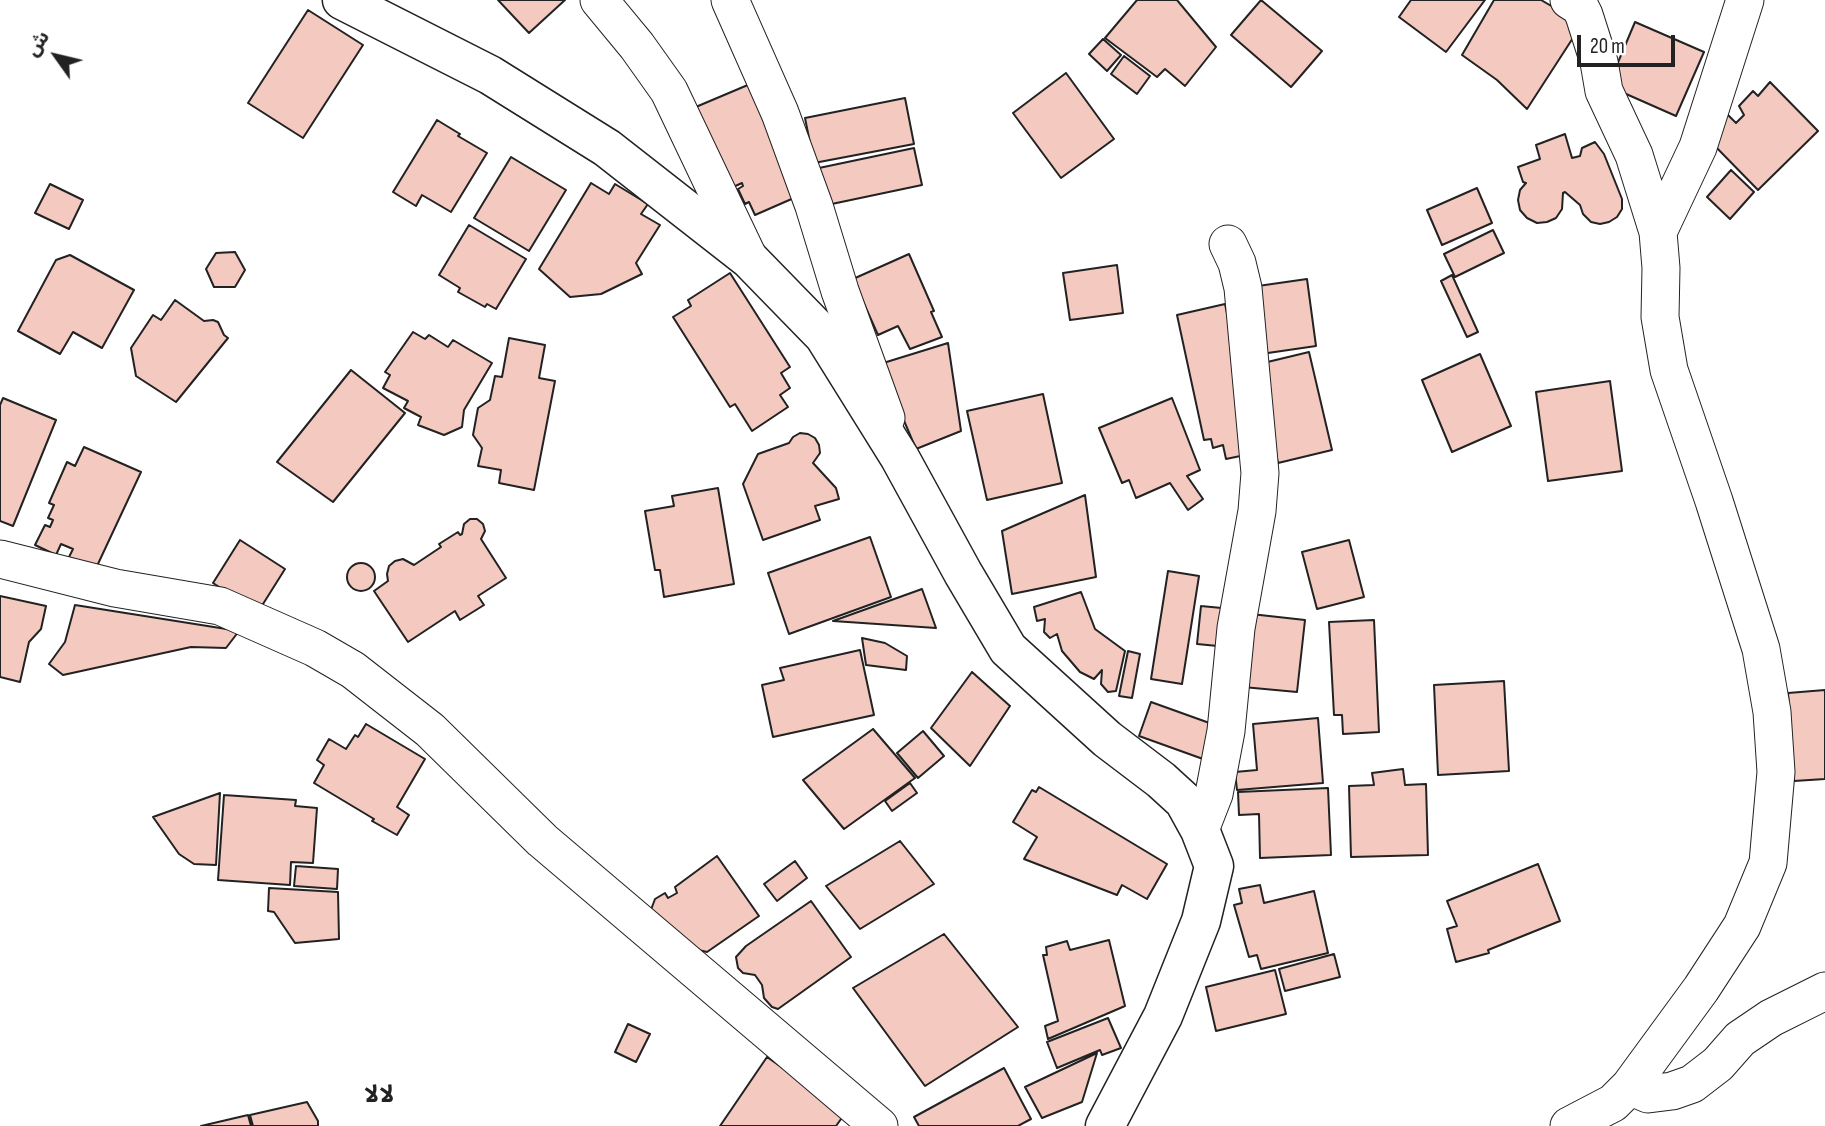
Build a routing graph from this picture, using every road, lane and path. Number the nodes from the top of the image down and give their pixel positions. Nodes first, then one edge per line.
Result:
1 (342, 0) edge
2 (599, 0) edge
3 (730, 0) edge
4 (1569, 0) edge
5 (1745, 0) edge
6 (1658, 232) junction
7 (1228, 244) dead end
8 (749, 260) junction
9 (900, 458) junction
10 (0, 559) edge
11 (1200, 830) junction
12 (1825, 991) edge
13 (1630, 1086) junction
14 (879, 1126) edge
15 (1105, 1126) edge
16 (1569, 1126) edge

1 - 8 main road
2 - 8 street
3 - 9 street
4 - 6 street
5 - 6 street
6 - 13 street
7 - 11 street
8 - 9 main road
9 - 11 main road
10 - 14 street
11 - 15 main road
12 - 13 street
13 - 16 street

